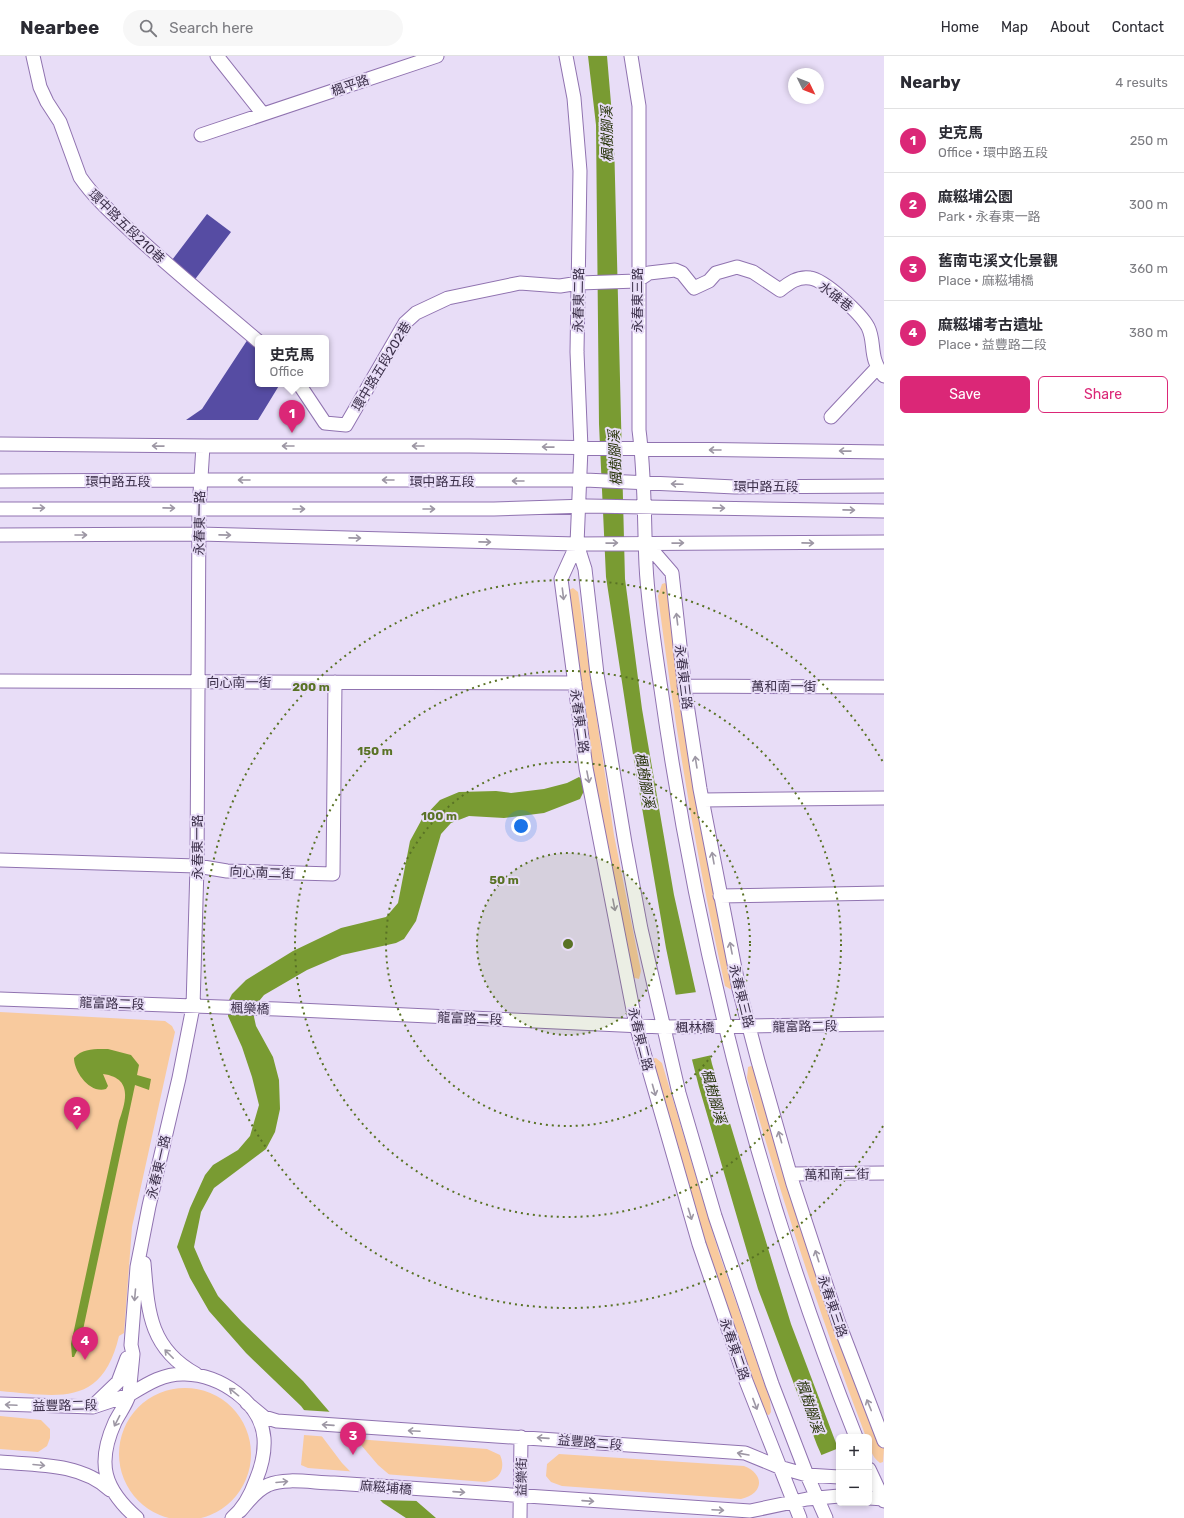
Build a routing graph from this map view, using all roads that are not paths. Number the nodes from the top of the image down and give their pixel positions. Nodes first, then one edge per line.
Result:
1 (32, 56) edge
2 (217, 56) edge
3 (437, 56) edge
4 (566, 56) edge
5 (631, 56) edge
6 (263, 114) junction
7 (201, 135) dead end
8 (637, 280) junction
9 (579, 282) junction
10 (255, 339) edge
11 (880, 372) edge
12 (301, 387) edge
13 (831, 417) dead end
14 (0, 444) edge
15 (203, 446) junction
16 (584, 448) junction
17 (640, 449) junction
18 (884, 452) edge
19 (200, 480) junction
20 (0, 481) edge
21 (582, 481) junction
22 (641, 483) junction
23 (884, 486) edge
24 (582, 507) junction
25 (199, 508) junction
26 (642, 508) junction
27 (0, 509) edge
28 (884, 511) edge
29 (199, 534) junction
30 (0, 535) edge
31 (884, 542) edge
32 (643, 543) junction
33 (581, 544) junction
34 (0, 681) edge
35 (198, 682) junction
36 (335, 682) junction
37 (575, 683) junction
38 (684, 686) junction
39 (884, 687) edge
40 (884, 798) edge
41 (703, 800) junction
42 (0, 860) edge
43 (197, 866) junction
44 (884, 893) edge
45 (720, 896) junction
46 (0, 999) edge
47 (193, 1007) junction
48 (224, 1007) joint
49 (277, 1009) joint
50 (884, 1024) edge
51 (636, 1025) junction
52 (750, 1026) junction
53 (663, 1027) junction
54 (726, 1027) junction
55 (884, 1173) edge
56 (791, 1174) junction
57 (142, 1243) junction
58 (132, 1345) junction
59 (201, 1376) junction
60 (129, 1394) junction
61 (248, 1403) junction
62 (0, 1404) edge
63 (91, 1407) junction
64 (855, 1434) edge
65 (521, 1437) junction
66 (884, 1442) edge
67 (0, 1462) edge
68 (779, 1467) junction
69 (807, 1475) junction
70 (836, 1477) edge
71 (874, 1477) edge
72 (353, 1485) joint
73 (113, 1493) junction
74 (834, 1496) edge
75 (520, 1497) junction
76 (816, 1498) junction
77 (878, 1499) edge
78 (794, 1503) junction
79 (236, 1514) edge
80 (137, 1518) edge
81 (520, 1518) edge
82 (800, 1518) edge
83 (826, 1518) edge

1 - 10 street, 環中路五段210巷
2 - 6 street
3 - 6 street, 楓平路
4 - 9 street, 永春東二路
5 - 8 street, 永春東三路
6 - 7 street, 楓平路
8 - 9 street
8 - 11 street, 水碓巷
8 - 17 street, 永春東三路
9 - 12 street, 環中路五段202巷
9 - 16 street, 永春東二路
11 - 13 street, 水碓巷
15 -> 14 street
16 -> 15 street
15 - 19 street, 永春東一路
16 - 17 street
16 - 21 street, 永春東二路
18 -> 17 street
17 - 22 street, 永春東三路
19 - 20 street, 環中路五段
21 -> 19 street, 環中路五段
19 - 25 street, 永春東一路
21 - 22 street, 環中路五段
21 - 24 street, 永春東二路
23 -> 22 street, 環中路五段
22 - 26 street, 永春東三路
25 -> 24 street, 環中路五段
24 - 26 street, 環中路五段
24 - 33 street, 永春東二路
27 -> 25 street, 環中路五段
25 - 29 street, 永春東一路
26 -> 28 street, 環中路五段
26 - 32 street, 永春東三路
30 -> 29 street
29 -> 33 street
29 - 35 street, 永春東一路
32 -> 31 street
33 -> 32 street
38 -> 32 street, 永春東三路
32 - 54 street, 永春東三路
33 -> 37 street, 永春東二路
33 - 53 street, 永春東二路
34 - 35 street, 向心南一街
35 - 36 street, 向心南一街
35 - 43 street, 永春東一路
36 - 37 street, 向心南一街
36 - 43 street, 向心南二街
37 -> 51 street, 永春東二路
38 - 39 street, 萬和南一街
41 -> 38 street, 永春東三路
40 - 41 street
45 -> 41 street, 永春東三路
42 - 43 street, 向心南二街
43 - 47 street, 永春東一路
44 - 45 street
52 -> 45 street, 永春東三路
46 - 47 street, 龍富路二段
47 - 48 street, 龍富路二段
47 - 57 street, 永春東一路
48 - 49 street, 楓樂橋
49 - 51 street, 龍富路二段
50 - 52 street, 龍富路二段
51 - 53 street, 龍富路二段
51 -> 68 street, 永春東二路
52 - 54 street, 龍富路二段
56 -> 52 street, 永春東三路
53 - 54 street, 楓林橋
53 - 69 street, 永春東二路
54 - 64 street, 永春東三路
55 - 56 street, 萬和南二街
66 -> 56 street, 永春東三路
57 -> 58 street, 永春東一路
59 -> 57 street, 永春東一路
58 - 60 street, 永春東一路
58 - 63 street
59 - 60 street, 益豐路二段
61 -> 59 street, 益豐路二段
60 - 63 street, 益豐路二段
60 -> 73 street
65 -> 61 street, 益豐路二段
61 - 79 street, 益豐路二段
63 -> 62 street, 益豐路二段
68 -> 65 street, 益豐路二段
65 - 75 street, 益樂街
67 -> 73 street
68 - 69 street, 益豐路二段
68 - 78 street, 永春東二路
69 - 70 street, 益豐路二段
69 - 76 street, 永春東二路
71 - 77 street
72 -> 75 street, 麻糍埔橋
79 -> 72 street, 益豐路二段
73 - 80 street
74 - 76 street
75 -> 78 street
75 - 81 street, 益樂街
76 - 78 street
76 - 83 street, 永春東二路
78 - 82 street, 永春東二路

